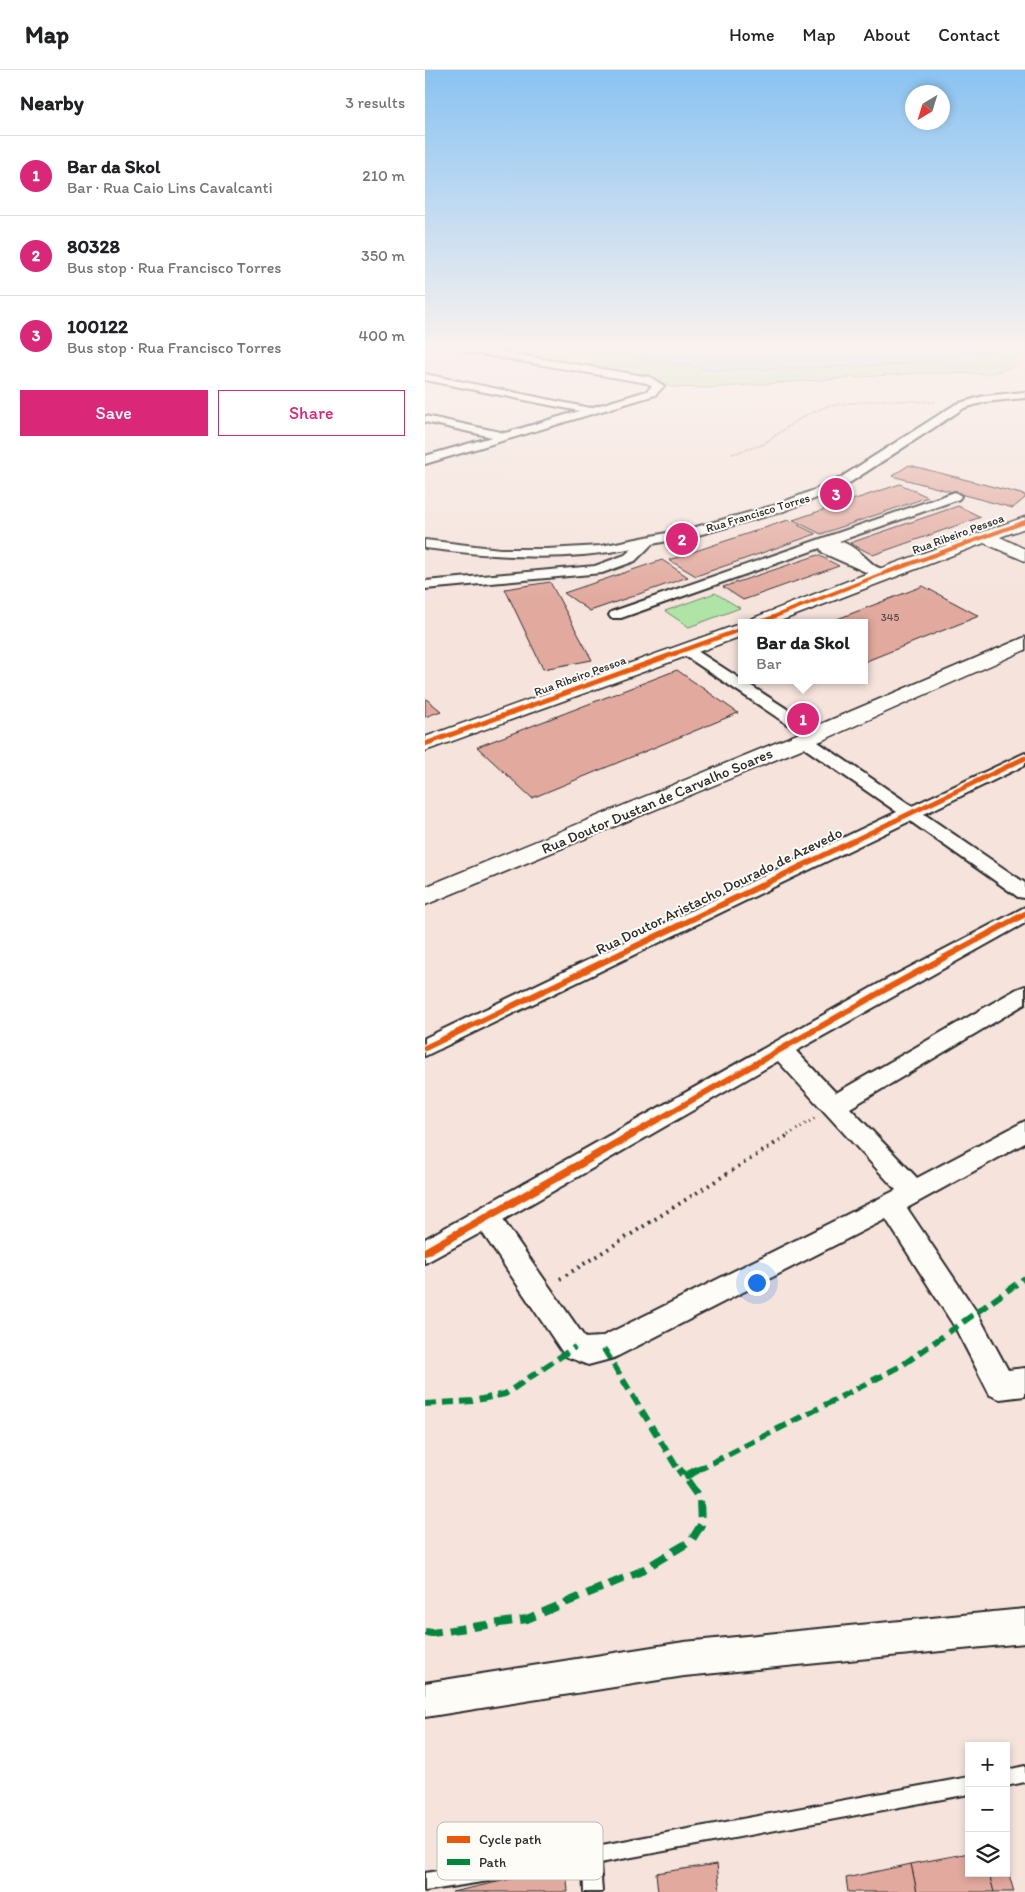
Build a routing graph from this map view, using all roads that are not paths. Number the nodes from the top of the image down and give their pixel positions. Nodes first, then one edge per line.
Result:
1 (494, 434) edge
2 (510, 434) edge
3 (916, 434) edge
4 (503, 436) junction
5 (425, 460) edge
6 (955, 496) dead end
7 (1025, 522) edge
8 (984, 536) junction
9 (825, 542) junction
10 (646, 543) junction
11 (425, 544) edge
12 (1025, 556) edge
13 (876, 571) junction
14 (425, 585) edge
15 (616, 615) dead end
16 (767, 619) edge
17 (738, 630) edge
18 (1025, 643) edge
19 (686, 650) junction
20 (809, 737) junction
21 (425, 744) edge
22 (1025, 758) edge
23 (908, 813) junction
24 (1025, 892) edge
25 (425, 897) edge
26 (1025, 914) edge
27 (1025, 994) edge
28 (425, 1048) edge
29 (780, 1049) junction
30 (834, 1106) junction
31 (1025, 1131) edge
32 (915, 1193) junction
33 (891, 1205) junction
34 (486, 1217) junction
35 (425, 1252) edge
36 (1025, 1382) edge
37 (1025, 1626) edge
38 (425, 1700) edge
39 (1025, 1774) edge
40 (1010, 1777) edge
41 (965, 1786) edge
42 (603, 1854) edge
43 (438, 1880) edge
44 (425, 1882) edge

1 - 4 street
2 - 4 street
3 - 10 street, Rua Francisco Torres
4 - 5 street
6 - 9 street
7 - 8 main road, Rua Ribeiro Pessoa
8 - 12 main road
8 - 13 main road, Rua Ribeiro Pessoa
9 - 13 street
9 - 15 street
10 - 11 street, Rua Francisco Torres
10 - 14 street, Rua Francisco Torres
13 - 16 main road, Rua Ribeiro Pessoa
17 - 19 main road, Rua Ribeiro Pessoa
18 - 20 main road, Rua Doutor Dustan de Carvalho Soares
19 - 20 street
19 - 21 main road, Rua Ribeiro Pessoa
20 - 23 street
20 - 25 main road, Rua Doutor Dustan de Carvalho Soares
22 - 23 street, Rua Doutor Aristacho Dourado de Azevedo
23 - 24 street
23 - 28 street, Rua Doutor Aristacho Dourado de Azevedo
26 - 29 street
27 - 30 street
29 - 30 street
29 - 34 street
30 - 32 street
31 - 32 street
32 - 33 street
33 - 34 street
33 - 36 street
34 - 35 street
37 - 38 street
39 - 40 lane
41 - 42 lane
43 - 44 lane

